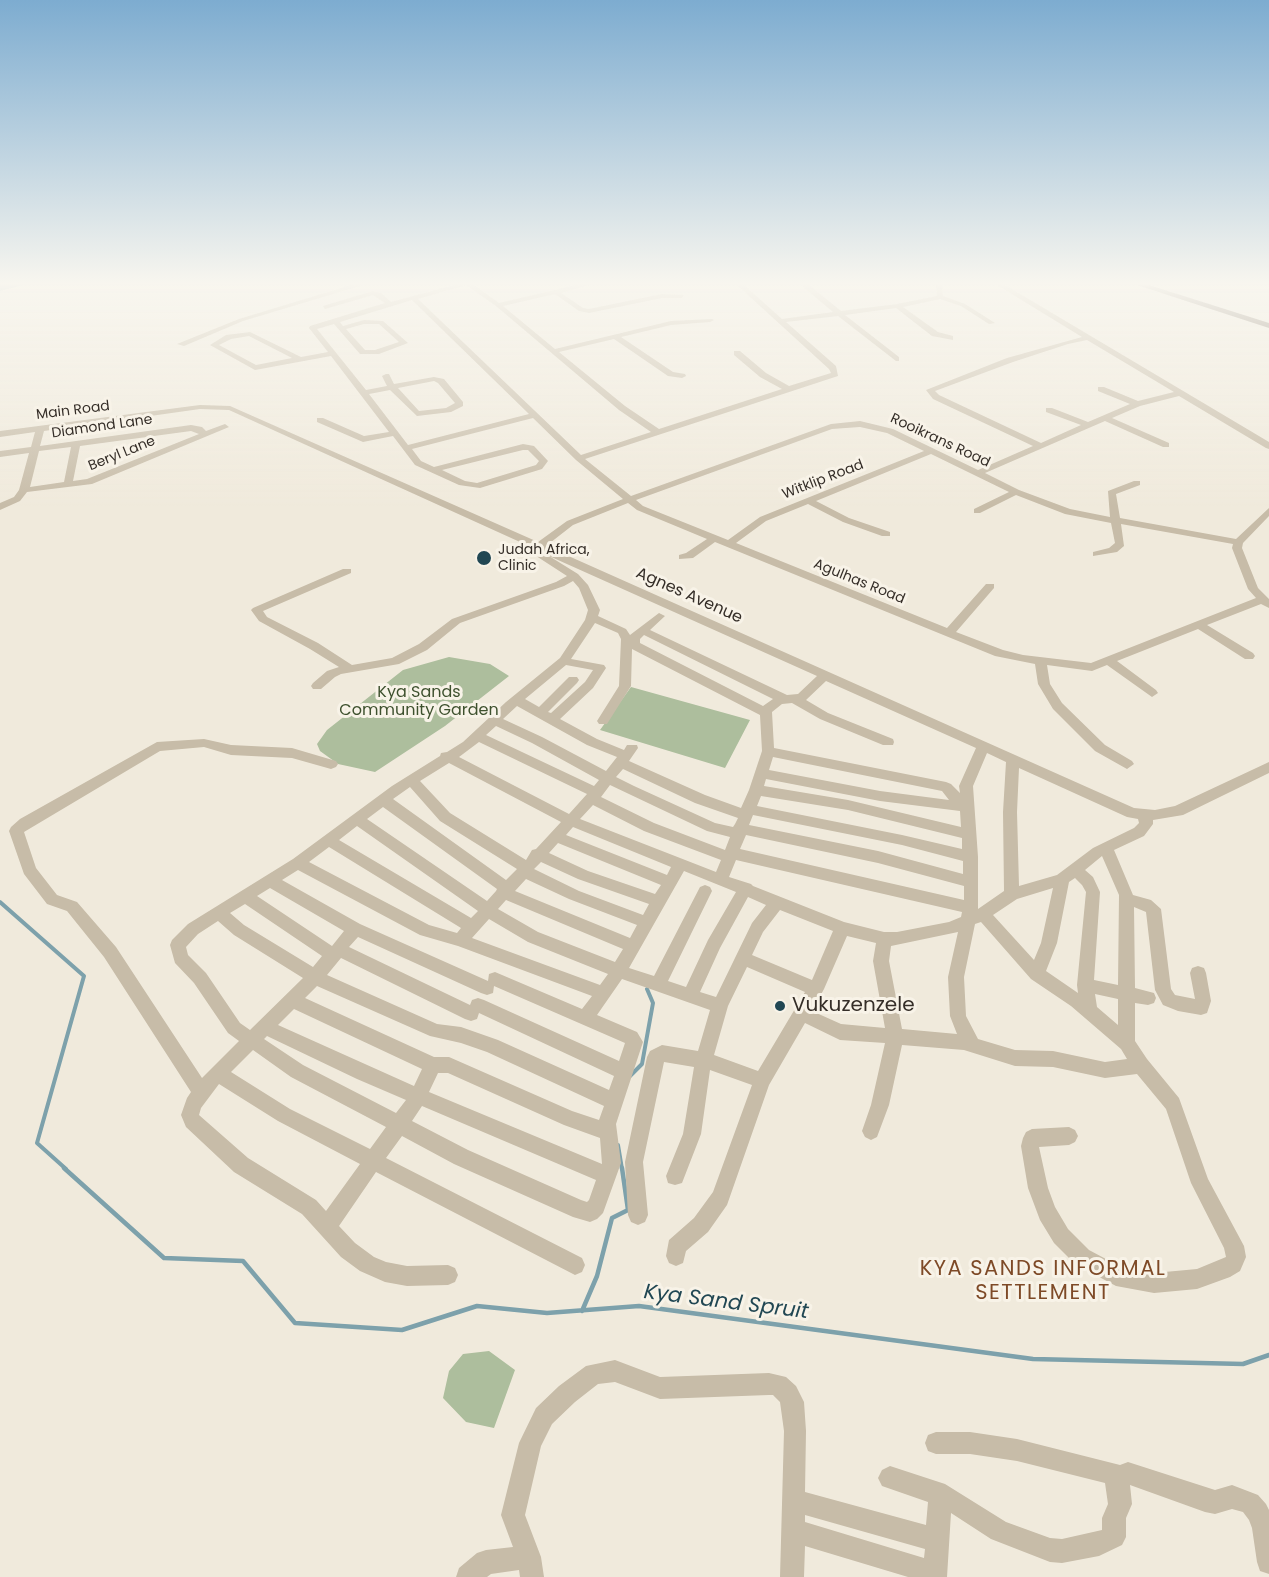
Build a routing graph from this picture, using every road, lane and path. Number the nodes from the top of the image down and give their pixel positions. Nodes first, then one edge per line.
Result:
1 (237, 359) edge
2 (299, 359) edge
3 (336, 359) edge
4 (476, 359) edge
5 (563, 359) edge
6 (648, 359) edge
7 (744, 359) edge
8 (822, 359) edge
9 (1014, 359) edge
10 (1123, 359) edge
11 (386, 376) dead end
12 (682, 376) dead end
13 (392, 387) junction
14 (1101, 389) dead end
15 (790, 390) junction
16 (364, 393) junction
17 (1181, 393) junction
18 (1137, 404) junction
19 (220, 406) joint
20 (1049, 410) dead end
21 (535, 415) junction
22 (1105, 418) junction
23 (320, 420) dead end
24 (1087, 425) junction
25 (225, 427) dead end
26 (40, 429) junction
27 (28, 430) junction
28 (395, 433) junction
29 (659, 433) junction
30 (0, 434) edge
31 (205, 435) junction
32 (76, 444) junction
33 (1166, 444) dead end
34 (1041, 446) junction
35 (1269, 446) edge
36 (405, 448) junction
37 (932, 451) junction
38 (31, 452) junction
39 (0, 454) edge
40 (579, 458) junction
41 (433, 470) junction
42 (978, 473) junction
43 (1137, 483) dead end
44 (68, 485) junction
45 (53, 486) junction
46 (1016, 492) junction
47 (22, 493) junction
48 (60, 498) dead end
49 (627, 500) junction
50 (808, 501) junction
51 (0, 507) edge
52 (977, 511) dead end
53 (1269, 511) edge
54 (1118, 522) junction
55 (886, 534) dead end
56 (714, 538) junction
57 (1238, 542) junction
58 (729, 544) junction
59 (538, 546) junction
60 (1097, 554) dead end
61 (683, 557) dead end
62 (347, 571) dead end
63 (574, 576) junction
64 (990, 586) dead end
65 (1265, 602) edge
66 (659, 616) dead end
67 (592, 617) junction
68 (1199, 625) junction
69 (642, 630) junction
70 (949, 633) junction
71 (1249, 656) dead end
72 (564, 661) junction
73 (1040, 661) junction
74 (1109, 661) junction
75 (350, 669) junction
76 (825, 675) junction
77 (573, 680) dead end
78 (317, 686) dead end
79 (1152, 693) dead end
80 (790, 699) junction
81 (517, 700) junction
82 (764, 712) junction
83 (546, 717) junction
84 (496, 721) junction
85 (603, 721) dead end
86 (478, 737) junction
87 (888, 742) dead end
88 (984, 747) junction
89 (768, 751) junction
90 (447, 756) junction
91 (627, 756) junction
92 (1013, 760) junction
93 (331, 764) dead end
94 (1128, 764) dead end
95 (1269, 767) edge
96 (761, 773) junction
97 (609, 777) junction
98 (411, 780) junction
99 (756, 790) junction
100 (594, 796) junction
101 (384, 800) junction
102 (962, 806) junction
103 (1144, 815) junction
104 (569, 819) junction
105 (358, 820) junction
106 (743, 822) junction
107 (970, 835) junction
108 (555, 836) junction
109 (330, 841) junction
110 (1106, 848) junction
111 (537, 854) junction
112 (731, 855) junction
113 (971, 857) junction
114 (681, 862) junction
115 (298, 863) junction
116 (525, 869) junction
117 (1076, 870) junction
118 (721, 878) junction
119 (1062, 879) junction
120 (271, 881) junction
121 (669, 882) junction
122 (970, 882) junction
123 (746, 888) junction
124 (504, 890) junction
125 (705, 891) dead end
126 (1012, 894) junction
127 (246, 897) junction
128 (1126, 899) junction
129 (658, 901) junction
130 (777, 902) junction
131 (488, 908) junction
132 (977, 911) junction
133 (220, 914) junction
134 (646, 922) junction
135 (966, 923) junction
136 (471, 926) junction
137 (842, 928) junction
138 (355, 929) junction
139 (884, 939) junction
140 (460, 940) junction
141 (632, 946) junction
142 (335, 952) junction
143 (743, 958) junction
144 (513, 960) junction
145 (619, 971) junction
146 (1198, 973) dead end
147 (1037, 974) junction
148 (315, 977) junction
149 (491, 983) junction
150 (658, 984) junction
151 (1085, 985) junction
152 (816, 989) junction
153 (602, 993) junction
154 (1126, 994) junction
155 (690, 996) junction
156 (1148, 998) dead end
157 (292, 1000) junction
158 (720, 1006) junction
159 (475, 1009) junction
160 (1089, 1011) junction
161 (801, 1014) junction
162 (585, 1020) junction
163 (265, 1027) junction
164 (461, 1035) junction
165 (894, 1036) junction
166 (251, 1041) junction
167 (1126, 1043) junction
168 (972, 1044) junction
169 (703, 1062) junction
170 (433, 1065) junction
171 (1141, 1065) junction
172 (622, 1071) junction
173 (217, 1073) junction
174 (762, 1081) junction
175 (202, 1090) junction
176 (418, 1096) junction
177 (613, 1101) junction
178 (398, 1126) junction
179 (606, 1131) junction
180 (871, 1131) dead end
181 (1069, 1136) dead end
182 (373, 1161) junction
183 (606, 1174) junction
184 (675, 1176) dead end
185 (638, 1215) dead end
186 (327, 1226) junction
187 (676, 1256) dead end
188 (574, 1265) dead end
189 (448, 1275) dead end
190 (936, 1443) dead end
191 (890, 1478) dead end
192 (1117, 1478) junction
193 (940, 1494) junction
194 (793, 1500) junction
195 (794, 1531) junction
196 (937, 1540) junction
197 (1269, 1562) edge
198 (530, 1567) edge
199 (935, 1575) edge
200 (468, 1577) edge
201 (792, 1577) edge

1 - 2 street
3 - 16 street
4 - 21 street, Agulhas Road
5 - 29 street
6 - 12 street
7 - 15 street
8 - 15 street
9 - 34 street
10 - 17 street
11 - 13 street
13 - 13 street
13 - 16 street
14 - 18 street
15 - 29 street
16 - 28 street
17 - 18 street
17 - 35 street
18 - 22 street
19 - 26 street, Main Road
19 - 59 street, Agnes Avenue
20 - 24 street
21 - 36 street
21 - 40 street, Agulhas Road
22 - 24 street
22 - 33 street
23 - 28 street
24 - 34 street
25 - 31 street, Beryl Lane
26 - 27 street, Main Road
26 - 38 street
27 - 30 street, Main Road
27 - 38 street
28 - 36 street
29 - 40 street
31 - 32 street, Diamond Lane
31 - 44 street, Beryl Lane
32 - 38 street, Diamond Lane
32 - 44 street
34 - 42 street
36 - 41 street
37 - 42 street, Rooikrans Road
37 - 49 street, Rooikrans Road
37 - 50 street, Witklip Road
38 - 39 street, Diamond Lane
38 - 47 street
40 - 49 street, Agulhas Road
41 - 41 street
42 - 46 street, Rooikrans Road
43 - 54 street
44 - 45 street, Beryl Lane
45 - 47 street, Beryl Lane
45 - 48 street
46 - 52 street
46 - 54 street, Rooikrans Road
47 - 51 street
49 - 56 street, Agulhas Road
49 - 59 street, Rooikrans Road
50 - 55 street
50 - 58 street, Witklip Road
53 - 57 street
54 - 57 street, Rooikrans Road
54 - 60 street
56 - 58 street, Agulhas Road
56 - 61 street
57 - 65 street, Agulhas Road
58 - 70 street, Agulhas Road
59 - 63 street
59 - 76 street, Agnes Avenue
62 - 75 street
63 - 67 street
63 - 75 street
64 - 70 street
65 - 68 street, Agulhas Road
66 - 69 street
67 - 72 street
67 - 85 street
68 - 71 street
68 - 74 street, Agulhas Road
69 - 80 street
69 - 82 street
70 - 73 street, Agulhas Road
72 - 81 street
72 - 83 street
73 - 74 street, Agulhas Road
73 - 94 street
74 - 79 street
75 - 78 street
76 - 80 street
76 - 88 street, Agnes Avenue
77 - 83 street
80 - 82 street
80 - 87 street
81 - 83 street
81 - 84 street
82 - 89 street
83 - 91 street
84 - 86 street
84 - 97 street
86 - 90 street
86 - 100 street
88 - 92 street, Agnes Avenue
88 - 102 street
89 - 96 street
89 - 102 street
90 - 98 street
90 - 104 street
91 - 97 street
91 - 106 street
92 - 103 street, Agnes Avenue
92 - 126 street
93 - 175 street
95 - 103 street
96 - 99 street
96 - 102 street
97 - 100 street
97 - 106 street
98 - 101 street
98 - 116 street
99 - 106 street
99 - 107 street
100 - 104 street
100 - 112 street
101 - 105 street
101 - 124 street
102 - 107 street
103 - 110 street
104 - 108 street
104 - 114 street
105 - 109 street
105 - 131 street
106 - 112 street
106 - 113 street
106 - 122 street
107 - 113 street
108 - 111 street
108 - 121 street
109 - 115 street
109 - 136 street
110 - 117 street
110 - 128 street
111 - 116 street
111 - 129 street
112 - 118 street
112 - 132 street
113 - 122 street
114 - 118 street
114 - 121 street
115 - 120 street
115 - 140 street
116 - 124 street
116 - 134 street
117 - 119 street
117 - 151 street
118 - 123 street
119 - 126 street
119 - 147 street
120 - 127 street
120 - 138 street
121 - 129 street
122 - 132 street
123 - 130 street
123 - 155 street
124 - 131 street
124 - 141 street
125 - 150 street
126 - 132 street
127 - 133 street
127 - 142 street
128 - 146 street
128 - 154 street
129 - 134 street
130 - 137 street
130 - 143 street
131 - 136 street
131 - 145 street
132 - 135 street
132 - 147 street
133 - 148 street
133 - 166 street
134 - 141 street
135 - 139 street
135 - 168 street
136 - 140 street
137 - 139 street
137 - 152 street
138 - 142 street
138 - 149 street
139 - 165 street
140 - 144 street
141 - 145 street
142 - 148 street
142 - 159 street
143 - 152 street
143 - 158 street
144 - 149 street
144 - 153 street
145 - 150 street
145 - 153 street
147 - 160 street
148 - 157 street
148 - 164 street
149 - 159 street
149 - 162 street
150 - 155 street
151 - 154 street
151 - 160 street
152 - 161 street
153 - 162 street
154 - 156 street
154 - 167 street
155 - 158 street
157 - 163 street
157 - 170 street
158 - 169 street
159 - 164 street
159 - 172 street
160 - 167 street
161 - 165 street
161 - 174 street
162 - 172 street
163 - 166 street
163 - 176 street
164 - 177 street
165 - 168 street
165 - 180 street
166 - 173 street
166 - 178 street
167 - 171 street
168 - 171 street
169 - 174 street
169 - 184 street
169 - 185 street
170 - 176 street
170 - 179 street
171 - 181 street
172 - 177 street
173 - 175 street
173 - 182 street
174 - 187 street
175 - 186 street
176 - 178 street
176 - 183 street
177 - 179 street
178 - 182 street
178 - 183 street
179 - 183 street
182 - 186 street
182 - 188 street
186 - 189 street
190 - 192 street
191 - 193 street
192 - 193 street
192 - 197 street
193 - 196 street
194 - 195 street
194 - 196 street
194 - 198 street
195 - 199 street
195 - 201 street
196 - 199 street
198 - 200 street

